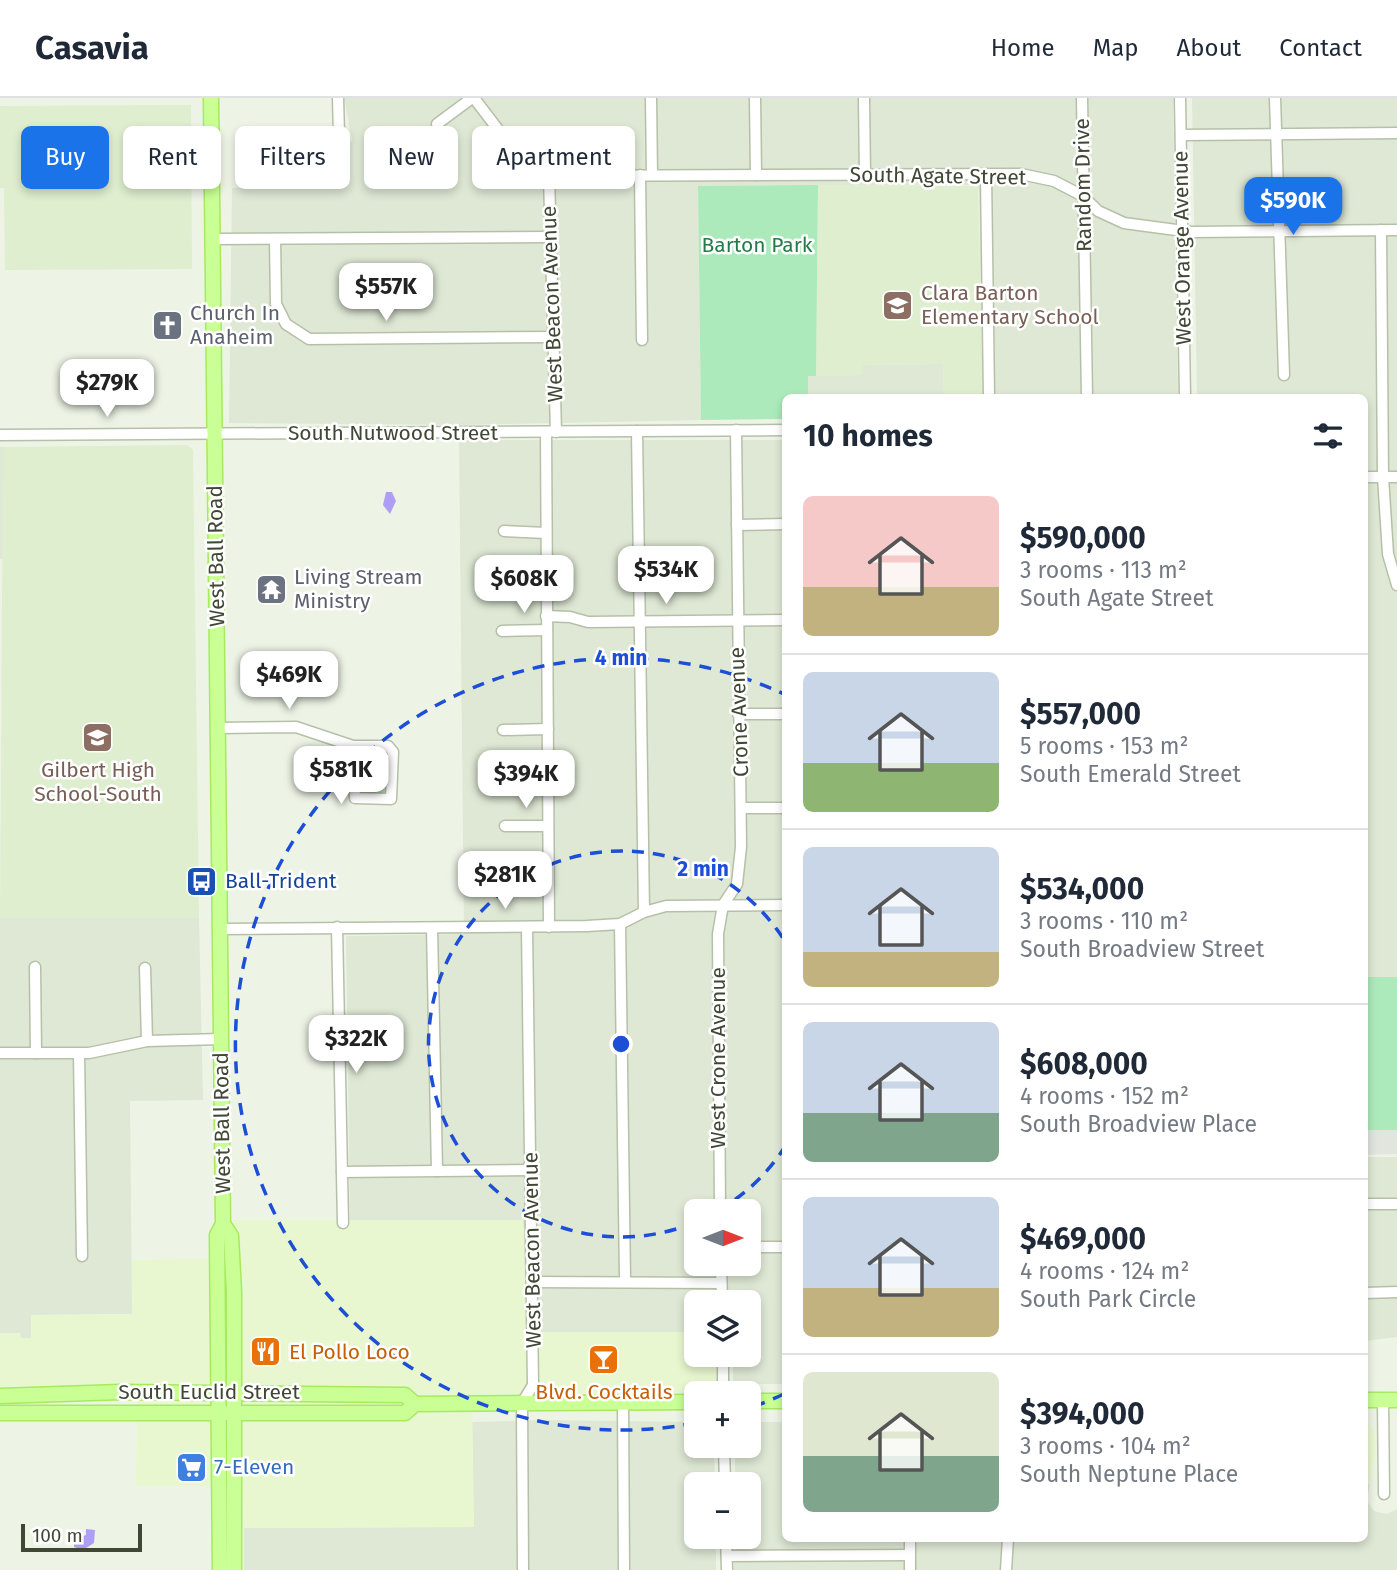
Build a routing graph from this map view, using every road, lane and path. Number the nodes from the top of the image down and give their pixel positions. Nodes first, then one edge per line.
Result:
1 (211, 98) edge
2 (338, 98) edge
3 (473, 98) edge
4 (651, 98) edge
5 (755, 98) edge
6 (864, 98) edge
7 (1082, 98) edge
8 (1180, 98) edge
9 (1275, 98) edge
10 (437, 124) dead end
11 (339, 126) edge
12 (495, 126) edge
13 (1397, 133) edge
14 (1181, 135) junction
15 (1275, 135) junction
16 (986, 174) junction
17 (635, 175) edge
18 (646, 175) junction
19 (756, 175) junction
20 (865, 175) junction
21 (549, 189) edge
22 (1083, 196) junction
23 (1182, 229) junction
24 (1381, 230) junction
25 (1397, 230) edge
26 (1278, 231) junction
27 (551, 237) junction
28 (213, 239) junction
29 (275, 239) junction
30 (553, 337) junction
31 (642, 340) dead end
32 (1284, 376) dead end
33 (989, 394) edge
34 (1087, 394) edge
35 (1185, 394) edge
36 (736, 430) junction
37 (782, 430) edge
38 (637, 431) junction
39 (551, 432) junction
40 (0, 435) edge
41 (215, 435) junction
42 (1368, 477) edge
43 (1383, 477) junction
44 (1397, 477) edge
45 (782, 524) edge
46 (737, 525) junction
47 (505, 531) dead end
48 (546, 533) junction
49 (1397, 585) edge
50 (546, 616) junction
51 (782, 620) edge
52 (736, 621) junction
53 (641, 622) junction
54 (547, 630) junction
55 (502, 631) dead end
56 (738, 714) junction
57 (782, 714) edge
58 (218, 728) junction
59 (548, 729) junction
60 (503, 730) dead end
61 (353, 746) junction
62 (741, 808) junction
63 (782, 808) edge
64 (505, 826) dead end
65 (548, 826) junction
66 (723, 905) junction
67 (782, 905) edge
68 (644, 912) junction
69 (620, 925) junction
70 (527, 927) junction
71 (549, 927) junction
72 (337, 928) junction
73 (432, 928) junction
74 (220, 929) junction
75 (35, 967) dead end
76 (145, 968) dead end
77 (221, 1039) junction
78 (147, 1041) junction
79 (0, 1053) edge
80 (36, 1053) junction
81 (79, 1054) junction
82 (531, 1170) junction
83 (437, 1171) junction
84 (342, 1172) junction
85 (720, 1199) edge
86 (1368, 1204) edge
87 (1397, 1204) edge
88 (343, 1223) dead end
89 (223, 1224) junction
90 (761, 1247) edge
91 (782, 1247) edge
92 (82, 1256) dead end
93 (721, 1276) edge
94 (625, 1280) junction
95 (532, 1282) junction
96 (721, 1283) junction
97 (721, 1290) edge
98 (1397, 1292) edge
99 (1368, 1293) edge
100 (217, 1392) junction
101 (235, 1392) junction
102 (0, 1396) edge
103 (1368, 1400) edge
104 (1390, 1400) edge
105 (761, 1401) edge
106 (782, 1401) edge
107 (623, 1402) junction
108 (684, 1402) edge
109 (415, 1404) junction
110 (522, 1404) junction
111 (0, 1413) edge
112 (217, 1413) junction
113 (235, 1413) junction
114 (1384, 1494) dead end
115 (910, 1542) edge
116 (1008, 1542) edge
117 (727, 1549) edge
118 (909, 1555) junction
119 (727, 1556) junction
120 (819, 1557) junction
121 (220, 1570) edge
122 (234, 1570) edge
123 (523, 1570) edge
124 (624, 1570) edge
125 (727, 1570) edge
126 (819, 1570) edge
127 (910, 1570) edge
128 (1006, 1570) edge

1 - 28 main road, West Ball Road
2 - 11 street
3 - 10 street
3 - 12 street
4 - 18 street
5 - 19 street
6 - 20 street
7 - 22 street, Random Drive
8 - 14 street, West Orange Avenue
9 - 15 street
13 - 15 street
14 - 15 street
14 - 23 street, West Orange Avenue
15 - 26 street
16 - 20 street, South Agate Street
16 - 22 street, South Agate Street
16 - 33 street
17 - 18 street, South Agate Street
18 - 19 street, South Agate Street
18 - 31 street
19 - 20 street, South Agate Street
21 - 27 street, West Beacon Avenue
22 - 23 street, South Agate Street
22 - 34 street, Random Drive
23 - 26 street, South Agate Street
23 - 35 street, West Orange Avenue
24 - 25 street, South Agate Street
24 - 26 street, South Agate Street
24 - 43 street
26 - 32 street
27 - 29 street
27 - 30 street, West Beacon Avenue
28 - 29 street
28 - 41 main road, West Ball Road
29 - 30 street
30 - 39 street, West Beacon Avenue
36 - 37 street, South Nutwood Street
36 - 38 street, South Nutwood Street
36 - 46 street, Crone Avenue
38 - 39 street, South Nutwood Street
38 - 53 street
39 - 41 street, South Nutwood Street
39 - 48 street, West Beacon Avenue
40 - 41 street, South Nutwood Street
41 - 58 main road, West Ball Road
42 - 43 street
43 - 44 street
43 - 49 street
45 - 46 street
46 - 52 street, Crone Avenue
47 - 48 street
48 - 50 street, West Beacon Avenue
50 - 53 street
50 - 54 street, West Beacon Avenue
51 - 52 street
52 - 53 street
52 - 56 street, Crone Avenue
53 - 68 street
54 - 55 street
54 - 59 street, West Beacon Avenue
56 - 57 street
56 - 62 street, Crone Avenue
58 - 61 street
58 - 74 main road, West Ball Road
59 - 60 street
59 - 65 street, West Beacon Avenue
61 - 61 street
62 - 63 street
62 - 66 street, Crone Avenue
64 - 65 street
65 - 71 street, West Beacon Avenue
66 - 67 street
66 - 68 street
66 - 85 street, West Crone Avenue
68 - 69 street
69 - 71 street
69 - 94 street
70 - 71 street
70 - 73 street
70 - 82 street, West Beacon Avenue
72 - 73 street
72 - 74 street
72 - 84 street
73 - 83 street
74 - 77 main road, West Ball Road
75 - 80 street
76 - 78 street
77 - 78 street
77 - 89 main road, West Ball Road
78 - 81 street
79 - 80 street
80 - 81 street
81 - 92 street
82 - 83 street
82 - 95 street, West Beacon Avenue
83 - 84 street
84 - 88 street
86 - 87 street
89 - 100 main road, West Ball Road
89 - 101 main road, West Ball Road
90 - 91 street
93 - 96 street
94 - 95 street
94 - 96 street
95 - 110 street, West Beacon Avenue
96 - 97 street
98 - 99 street
100 - 101 main road, South Euclid Street
100 - 102 main road, South Euclid Street
100 - 112 main road, West Ball Road
101 - 109 main road, South Euclid Street
101 - 113 main road, West Ball Road
103 - 104 main road
104 - 114 street
105 - 106 main road
107 - 108 main road, South Euclid Street
107 - 110 main road, South Euclid Street
107 - 124 street
109 - 110 main road, South Euclid Street
109 - 113 main road, South Euclid Street
110 - 123 street, West Beacon Avenue
111 - 112 main road, South Euclid Street
112 - 113 main road, South Euclid Street
112 - 121 main road, West Ball Road
113 - 122 main road, West Ball Road
115 - 118 street
116 - 128 street
117 - 119 street
118 - 120 street
118 - 127 street
119 - 120 street
119 - 125 street
120 - 126 street

